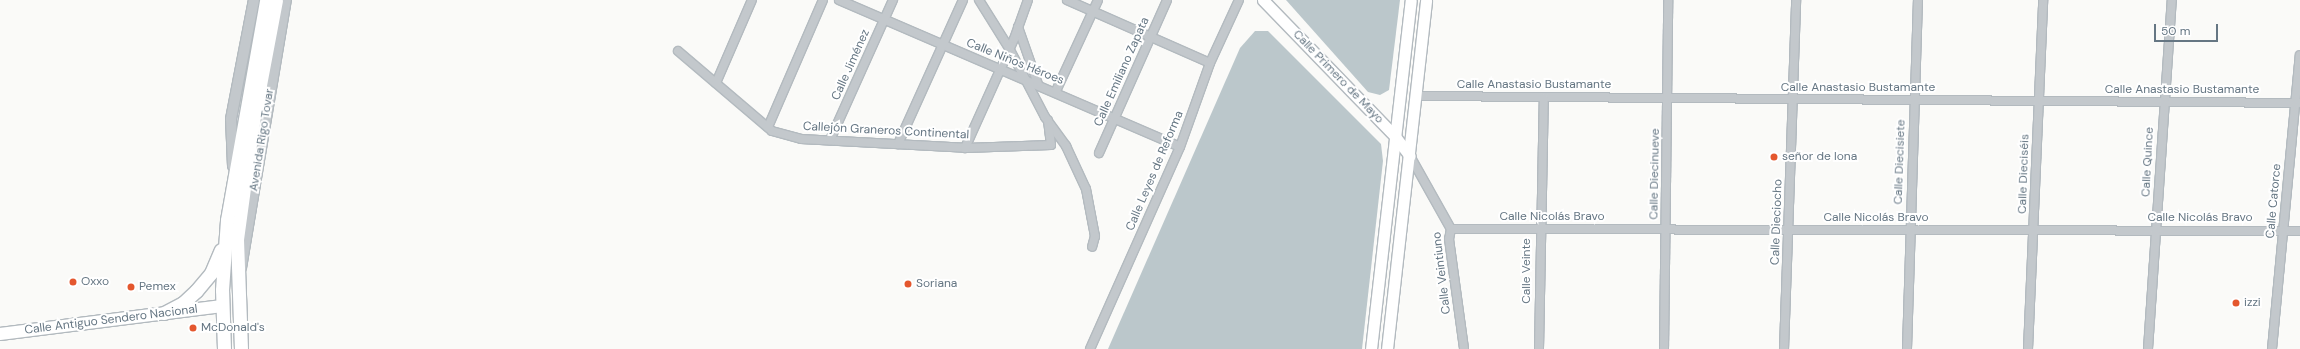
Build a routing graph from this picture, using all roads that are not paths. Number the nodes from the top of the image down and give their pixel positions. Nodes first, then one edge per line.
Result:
1 (254, 0) edge
2 (266, 0) edge
3 (276, 0) edge
4 (286, 0) edge
5 (752, 0) edge
6 (823, 0) edge
7 (839, 0) edge
8 (893, 0) edge
9 (963, 0) edge
10 (979, 0) edge
11 (1028, 0) edge
12 (1067, 0) edge
13 (1098, 0) edge
14 (1167, 0) edge
15 (1238, 0) edge
16 (1263, 0) edge
17 (1411, 0) edge
18 (1426, 0) edge
19 (1668, 0) edge
20 (1796, 0) edge
21 (1918, 0) edge
22 (2044, 0) edge
23 (2172, 0) edge
24 (1093, 11) junction
25 (884, 20) junction
26 (1018, 27) junction
27 (1151, 36) junction
28 (943, 45) junction
29 (1009, 48) junction
30 (678, 51) dead end
31 (2300, 55) edge
32 (1210, 63) junction
33 (1000, 70) junction
34 (1023, 78) junction
35 (716, 83) junction
36 (1038, 84) junction
37 (1056, 91) junction
38 (1416, 96) junction
39 (1544, 97) junction
40 (1668, 98) junction
41 (1793, 99) junction
42 (1916, 100) junction
43 (2039, 101) junction
44 (2164, 102) junction
45 (2298, 103) edge
46 (1398, 108) junction
47 (1115, 118) junction
48 (1378, 118) junction
49 (1048, 120) junction
50 (768, 127) junction
51 (1394, 134) junction
52 (830, 140) junction
53 (898, 144) junction
54 (1180, 147) junction
55 (964, 148) junction
56 (1099, 153) dead end
57 (1410, 156) junction
58 (233, 185) junction
59 (1540, 228) junction
60 (1451, 229) junction
61 (1667, 229) junction
62 (1789, 230) junction
63 (2034, 230) junction
64 (2156, 230) junction
65 (1910, 231) junction
66 (2283, 231) junction
67 (2300, 231) edge
68 (225, 240) junction
69 (1092, 247) dead end
70 (239, 280) junction
71 (222, 306) junction
72 (164, 312) junction
73 (0, 334) edge
74 (240, 345) edge
75 (224, 349) edge
76 (1090, 349) edge
77 (1371, 349) edge
78 (1387, 349) edge
79 (1464, 349) edge
80 (1539, 349) edge
81 (1664, 349) edge
82 (1784, 349) edge
83 (1907, 349) edge
84 (2028, 349) edge
85 (2148, 349) edge
86 (2272, 349) edge

1 - 58 street, Avenida Rigo Tovar
2 - 58 highway, Avenida Rigo Tovar
3 - 70 highway, Avenida Rigo Tovar
4 - 70 street, Avenida Rigo Tovar
5 - 35 street
6 - 50 street
7 - 25 street, Calle Niños Héroes
8 - 25 street, Calle Jiménez
9 - 28 street
10 - 29 street
11 - 26 street
12 - 24 street
13 - 24 street
14 - 27 street, Calle Emiliano Zapata
15 - 32 street, Calle Leyes de Reforma
16 - 48 main road, Calle Primero de Mayo
17 - 46 main road
18 - 38 main road
19 - 40 street, Calle Diecinueve
20 - 41 street, Calle Dieciocho
21 - 42 street, Calle Diecisiete
22 - 43 street, Calle Dieciséis
23 - 44 street, Calle Quince
24 - 27 street
24 - 37 street
25 - 28 street, Calle Niños Héroes
25 - 52 street, Calle Jiménez
26 - 29 street
26 - 36 street
27 - 32 street
27 - 47 street, Calle Emiliano Zapata
28 - 33 street, Calle Niños Héroes
28 - 53 street
29 - 33 street
29 - 34 street
30 - 35 street, Callejón Graneros Continental
31 - 45 street, Calle Catorce
32 - 54 street, Calle Leyes de Reforma
33 - 34 street, Calle Niños Héroes
33 - 55 street
34 - 36 street, Calle Niños Héroes
34 - 49 street
35 - 50 street, Callejón Graneros Continental
36 - 37 street, Calle Niños Héroes
37 - 47 street, Calle Niños Héroes
38 - 39 street, Calle Anastasio Bustamante
38 - 57 main road
39 - 40 street, Calle Anastasio Bustamante
39 - 59 street, Calle Veinte
40 - 41 street, Calle Anastasio Bustamante
40 - 61 street, Calle Diecinueve
41 - 42 street, Calle Anastasio Bustamante
41 - 62 street, Calle Dieciocho
42 - 43 street, Calle Anastasio Bustamante
42 - 65 street, Calle Diecisiete
43 - 44 street, Calle Anastasio Bustamante
43 - 63 street, Calle Dieciséis
44 - 45 street, Calle Anastasio Bustamante
44 - 64 street, Calle Quince
45 - 66 street, Calle Catorce
46 - 48 main road
46 - 51 main road
47 - 54 street, Calle Niños Héroes
47 - 56 street, Calle Emiliano Zapata
48 - 51 main road, Calle Primero de Mayo
49 - 55 street, Callejón Graneros Continental
49 - 69 street
50 - 52 street, Callejón Graneros Continental
51 - 57 main road, Calle Primero de Mayo
51 - 77 main road
52 - 53 street, Callejón Graneros Continental
53 - 55 street, Callejón Graneros Continental
54 - 76 street, Calle Leyes de Reforma
57 - 60 street, Calle Veintiuno
57 - 78 main road
58 - 68 highway, Avenida Rigo Tovar
59 - 60 street, Calle Nicolás Bravo
59 - 61 street, Calle Nicolás Bravo
59 - 80 street, Calle Veinte
60 - 79 street, Calle Veintiuno
61 - 62 street, Calle Nicolás Bravo
61 - 81 street, Calle Diecinueve
62 - 65 street, Calle Nicolás Bravo
62 - 82 street, Calle Dieciocho
63 - 64 street, Calle Nicolás Bravo
63 - 65 street, Calle Nicolás Bravo
63 - 84 street, Calle Dieciséis
64 - 66 street, Calle Nicolás Bravo
64 - 85 street, Calle Quince
65 - 83 street, Calle Diecisiete
66 - 67 street, Calle Nicolás Bravo
66 - 86 street, Calle Catorce
68 - 71 highway, Avenida Rigo Tovar
68 - 72 highway
70 - 74 highway, Avenida Rigo Tovar
71 - 72 main road, Calle Antiguo Sendero Nacional
71 - 74 highway
71 - 75 highway, Avenida Rigo Tovar
72 - 73 main road, Calle Antiguo Sendero Nacional

